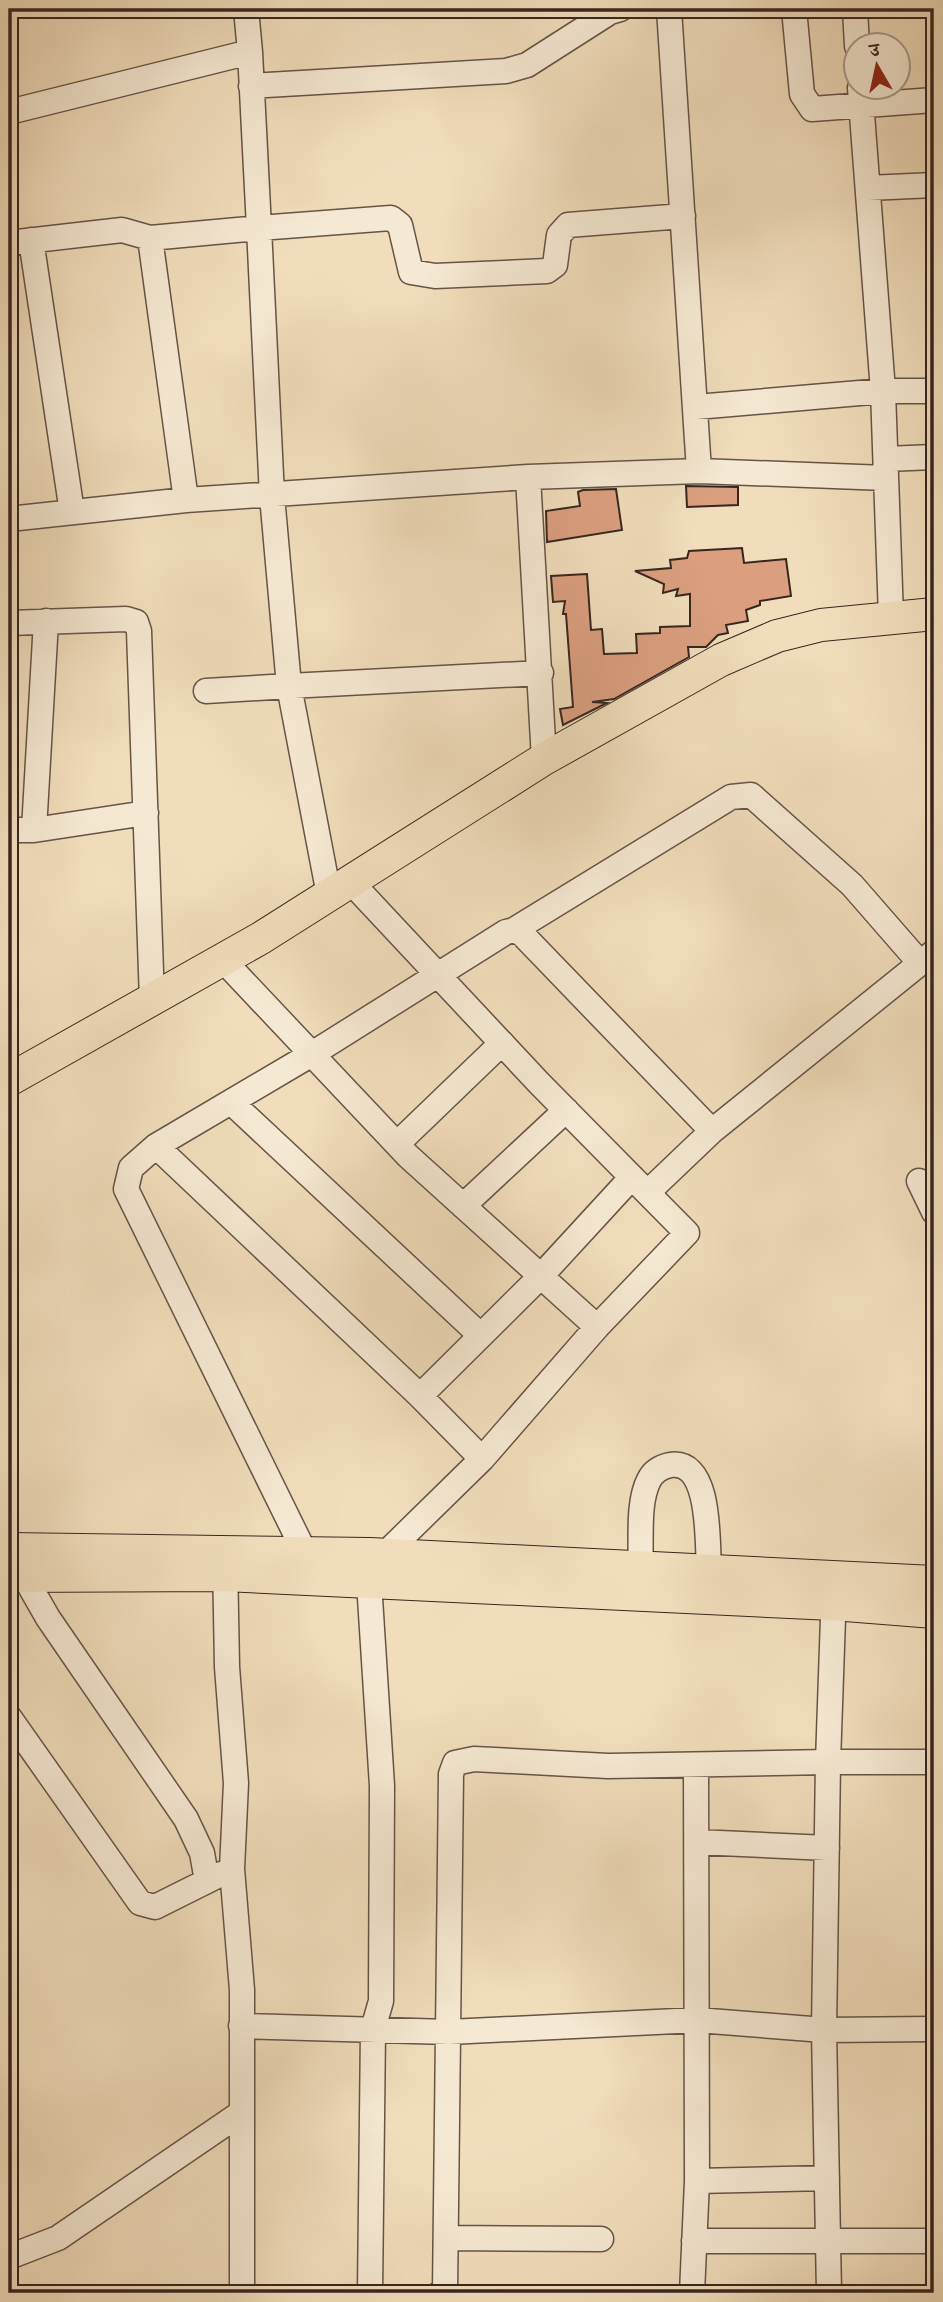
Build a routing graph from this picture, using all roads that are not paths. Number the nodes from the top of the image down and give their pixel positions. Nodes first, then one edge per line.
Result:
1 (246, 9) edge
2 (620, 9) edge
3 (669, 9) edge
4 (794, 9) edge
5 (855, 9) edge
6 (856, 32) edge
7 (250, 52) junction
8 (251, 86) junction
9 (912, 99) edge
10 (934, 100) edge
11 (846, 102) edge
12 (861, 102) edge
13 (9, 111) edge
14 (934, 185) edge
15 (868, 188) junction
16 (683, 216) junction
17 (259, 228) junction
18 (150, 238) junction
19 (20, 242) edge
20 (883, 391) junction
21 (934, 391) edge
22 (696, 407) junction
23 (934, 457) edge
24 (886, 469) junction
25 (699, 471) junction
26 (528, 477) junction
27 (272, 496) junction
28 (186, 500) junction
29 (72, 512) junction
30 (9, 519) edge
31 (934, 614) edge
32 (891, 617) junction
33 (46, 621) junction
34 (9, 623) edge
35 (541, 673) junction
36 (289, 685) junction
37 (206, 691) dead end
38 (544, 759) junction
39 (146, 813) junction
40 (9, 830) edge
41 (34, 830) junction
42 (340, 888) junction
43 (514, 930) junction
44 (927, 958) edge
45 (223, 960) junction
46 (438, 976) junction
47 (152, 1000) junction
48 (502, 1043) junction
49 (312, 1054) junction
50 (9, 1080) edge
51 (231, 1102) junction
52 (566, 1110) junction
53 (712, 1131) junction
54 (397, 1144) junction
55 (156, 1146) junction
56 (919, 1181) dead end
57 (640, 1184) junction
58 (463, 1206) junction
59 (934, 1212) edge
60 (541, 1276) junction
61 (597, 1327) junction
62 (480, 1335) junction
63 (420, 1396) junction
64 (482, 1459) junction
65 (9, 1549) edge
66 (305, 1553) junction
67 (384, 1555) junction
68 (225, 1564) junction
69 (640, 1567) junction
70 (709, 1570) junction
71 (17, 1576) edge
72 (369, 1583) junction
73 (934, 1583) edge
74 (833, 1590) junction
75 (934, 1612) edge
76 (9, 1717) edge
77 (828, 1762) junction
78 (934, 1762) edge
79 (696, 1765) junction
80 (697, 1842) junction
81 (827, 1848) junction
82 (232, 1869) junction
83 (207, 1881) junction
84 (697, 2020) junction
85 (241, 2026) junction
86 (373, 2028) junction
87 (934, 2029) edge
88 (824, 2030) junction
89 (449, 2032) junction
90 (241, 2113) junction
91 (827, 2178) junction
92 (697, 2181) junction
93 (446, 2238) junction
94 (601, 2239) dead end
95 (694, 2241) junction
96 (934, 2241) edge
97 (828, 2242) junction
98 (9, 2257) edge
99 (242, 2293) edge
100 (370, 2293) edge
101 (443, 2293) edge
102 (453, 2293) edge
103 (692, 2293) edge
104 (829, 2293) edge

1 - 7 street
2 - 8 street
3 - 16 street
4 - 11 street
5 - 6 street
7 - 8 street
7 - 13 street
8 - 17 street
9 - 10 street
12 - 15 street
14 - 15 street
15 - 20 street
16 - 17 street
16 - 22 street
17 - 18 street
17 - 27 street
18 - 19 street
18 - 28 street
19 - 29 street
20 - 21 street
20 - 22 street
20 - 24 street
22 - 25 street
23 - 24 street
24 - 25 street
24 - 32 street
25 - 26 street
26 - 27 street
26 - 35 street
27 - 28 street
27 - 36 street
28 - 29 street
29 - 30 street
31 - 32 main road
32 - 38 main road
33 - 34 street
33 - 39 street
33 - 41 street
35 - 36 street
35 - 38 street
36 - 37 street
36 - 42 street
38 - 42 main road
39 - 41 street
39 - 47 street
40 - 41 street
42 - 45 main road
42 - 46 street
43 - 44 street
43 - 46 street
43 - 53 street
44 - 53 street
45 - 47 main road
45 - 49 street
46 - 48 street
46 - 49 street
47 - 50 main road
48 - 52 street
48 - 54 street
49 - 51 street
49 - 54 street
51 - 55 street
51 - 62 street
52 - 57 street
52 - 58 street
53 - 57 street
54 - 58 street
55 - 63 street
55 - 66 street
56 - 59 street
57 - 60 street
57 - 61 street
58 - 60 street
60 - 61 street
60 - 62 street
61 - 64 street
62 - 63 street
63 - 64 street
64 - 67 street
65 - 68 main road
66 - 67 main road
66 - 68 main road
67 - 69 main road
68 - 71 main road
68 - 72 main road
68 - 82 street
69 - 70 main road
69 - 70 street
70 - 74 main road
71 - 83 street
72 - 74 main road
72 - 86 street
73 - 74 main road
74 - 75 main road
74 - 77 street
76 - 83 street
77 - 78 street
77 - 79 street
77 - 81 street
79 - 80 street
79 - 89 street
80 - 81 street
80 - 84 street
81 - 88 street
82 - 83 street
82 - 85 street
84 - 88 street
84 - 89 street
84 - 92 street
85 - 86 street
85 - 90 street
86 - 89 street
86 - 100 street
87 - 88 street
88 - 91 street
89 - 93 street
90 - 98 street
90 - 99 street
91 - 92 street
91 - 97 street
92 - 95 street
93 - 94 street
93 - 101 street
95 - 97 street
95 - 103 street
96 - 97 street
97 - 104 street
101 - 102 street

